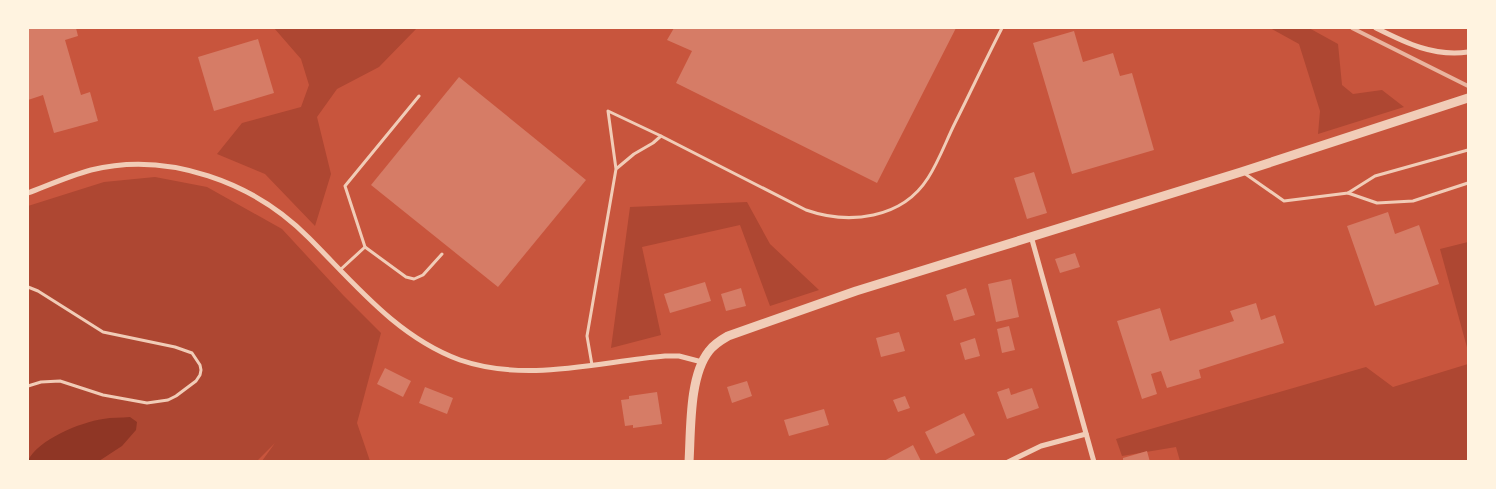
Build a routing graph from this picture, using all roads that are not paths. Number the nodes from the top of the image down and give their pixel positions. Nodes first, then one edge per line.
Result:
1 (1002, 28) edge
2 (1376, 28) edge
3 (1468, 52) edge
4 (419, 96) dead end
5 (1468, 98) edge
6 (661, 136) junction
7 (1468, 150) edge
8 (616, 169) junction
9 (1241, 172) junction
10 (1468, 183) edge
11 (1348, 192) junction
12 (28, 193) edge
13 (1031, 236) junction
14 (365, 246) junction
15 (442, 254) dead end
16 (340, 270) junction
17 (28, 287) edge
18 (702, 362) junction
19 (592, 365) junction
20 (28, 386) edge
21 (1086, 434) junction
22 (689, 462) edge
23 (1008, 462) edge
24 (1094, 462) edge

1 - 6 lane
2 - 3 street
4 - 14 lane
5 - 9 street
6 - 8 lane
6 - 8 lane
7 - 11 lane
8 - 19 lane
9 - 11 lane
9 - 13 street
10 - 11 lane
12 - 16 street
13 - 18 street
13 - 21 street
14 - 15 lane
14 - 16 lane
16 - 19 street
17 - 20 lane
18 - 19 street
18 - 22 street
21 - 23 street
21 - 24 street

